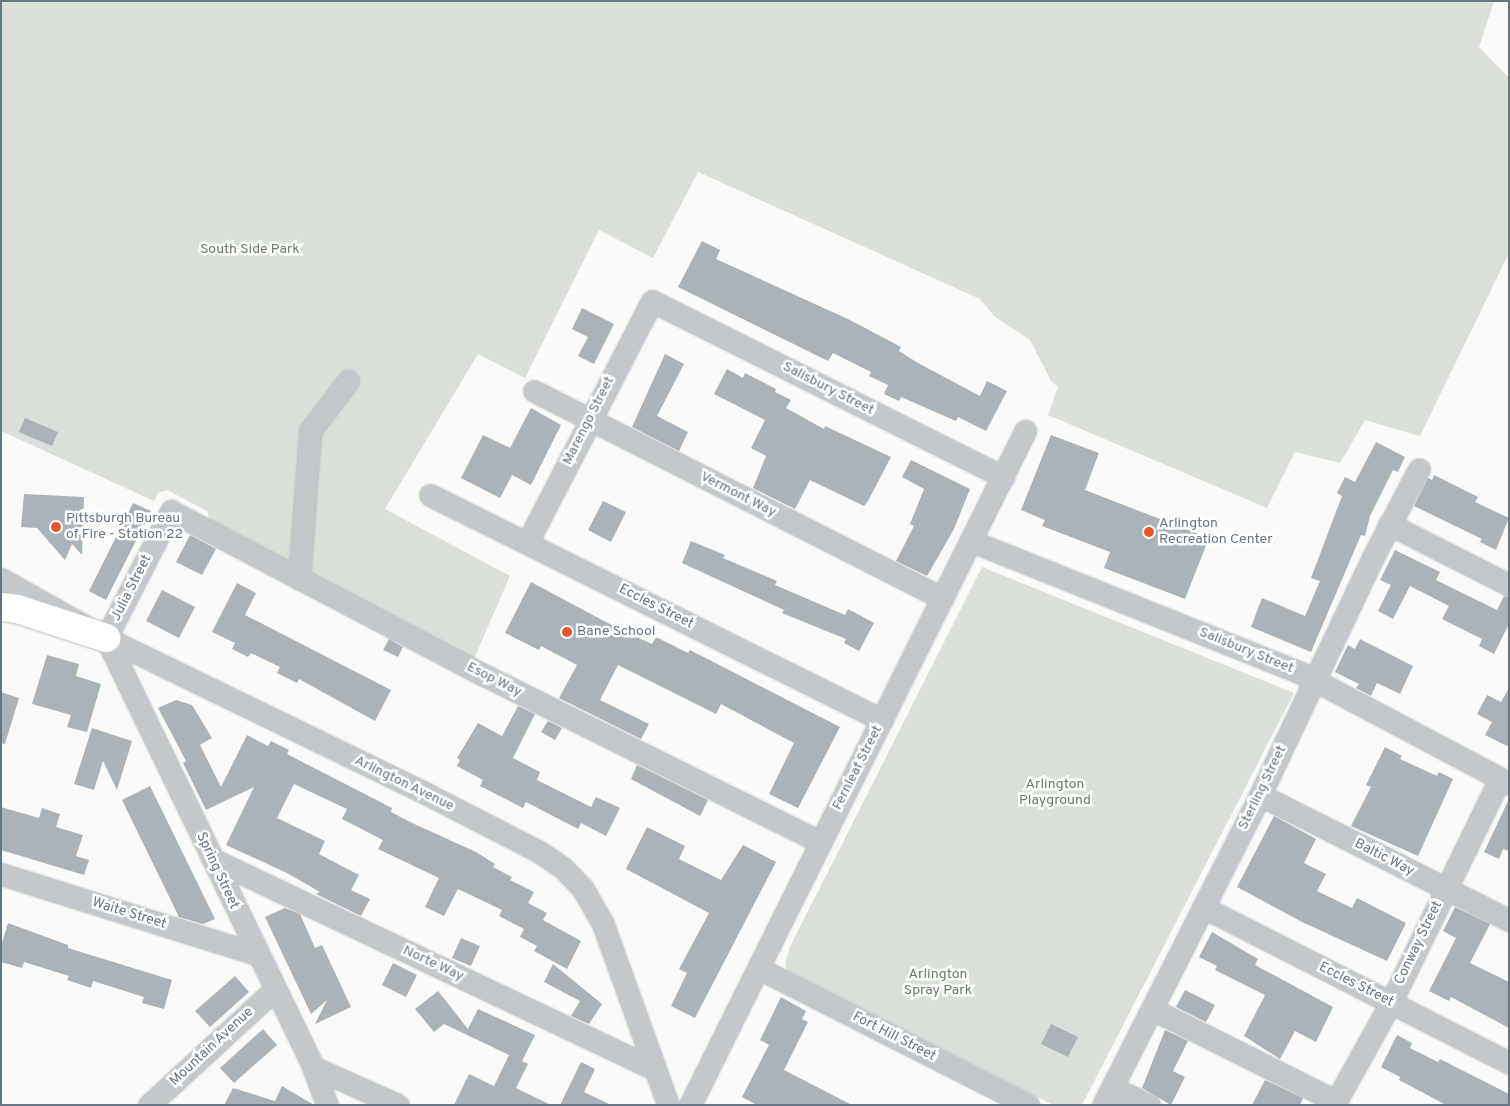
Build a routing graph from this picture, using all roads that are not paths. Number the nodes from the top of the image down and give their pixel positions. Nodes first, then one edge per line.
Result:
1 (652, 301) joint
2 (348, 382) dead end
3 (534, 391) dead end
4 (590, 420) junction
5 (1025, 431) dead end
6 (1419, 469) dead end
7 (1003, 477) junction
8 (430, 495) dead end
9 (171, 511) joint
10 (1389, 524) junction
11 (971, 542) junction
12 (527, 543) junction
13 (1, 579) edge
14 (299, 579) junction
15 (1509, 585) edge
16 (942, 598) junction
17 (1, 607) edge
18 (106, 638) junction
19 (1314, 683) junction
20 (882, 720) junction
21 (1504, 781) edge
22 (1260, 796) junction
23 (820, 842) junction
24 (212, 858) junction
25 (1, 874) edge
26 (1446, 889) junction
27 (1203, 907) junction
28 (1509, 920) edge
29 (256, 954) junction
30 (760, 969) junction
31 (275, 988) junction
32 (1391, 1002) junction
33 (1152, 1009) junction
34 (1509, 1062) edge
35 (312, 1067) junction
36 (654, 1069) junction
37 (1108, 1096) edge
38 (1335, 1103) edge
39 (149, 1105) edge
40 (327, 1105) edge
41 (398, 1105) edge
42 (668, 1105) edge
43 (690, 1105) edge
44 (1028, 1105) edge
45 (1148, 1105) edge

1 - 4 street, Marengo Street
1 - 7 street, Salisbury Street
2 - 14 street
3 - 4 street, Vermont Way
4 - 12 street, Marengo Street
4 - 16 street, Vermont Way
5 - 7 street, Fernleaf Street
6 - 10 street, Sterling Street
7 - 11 street, Fernleaf Street
8 - 12 street, Eccles Street
9 - 14 street, Esop Way
9 - 18 street, Julia Street
10 - 15 street
10 - 19 street, Sterling Street
11 - 16 street, Fernleaf Street
11 - 19 street, Salisbury Street
12 - 20 street, Eccles Street
13 - 18 street
14 - 23 street, Esop Way
16 - 20 street, Fernleaf Street
17 - 18 main road, Arlington Avenue
18 - 24 street, Spring Street
18 - 36 street, Arlington Avenue
19 - 21 street, Salisbury Street
19 - 22 street, Sterling Street
20 - 23 street, Fernleaf Street
21 - 26 street, Conway Street
22 - 26 street, Baltic Way
22 - 27 street, Sterling Street
23 - 30 street, Fernleaf Street
24 - 29 street, Spring Street
24 - 36 street, Norte Way
25 - 29 street, Waite Street
26 - 28 street, Baltic Way
26 - 32 street, Conway Street
27 - 32 street, Eccles Street
27 - 33 street, Sterling Street
29 - 31 street, Spring Street
30 - 43 street, Fernleaf Street
30 - 44 street, Fort Hill Street
31 - 35 street, Spring Street
31 - 39 street, Mountain Avenue
32 - 34 street, Eccles Street
32 - 38 street, Conway Street
33 - 37 street, Sterling Street
33 - 38 street
35 - 40 street, Spring Street
35 - 41 street
36 - 42 street, Arlington Avenue
37 - 45 street

